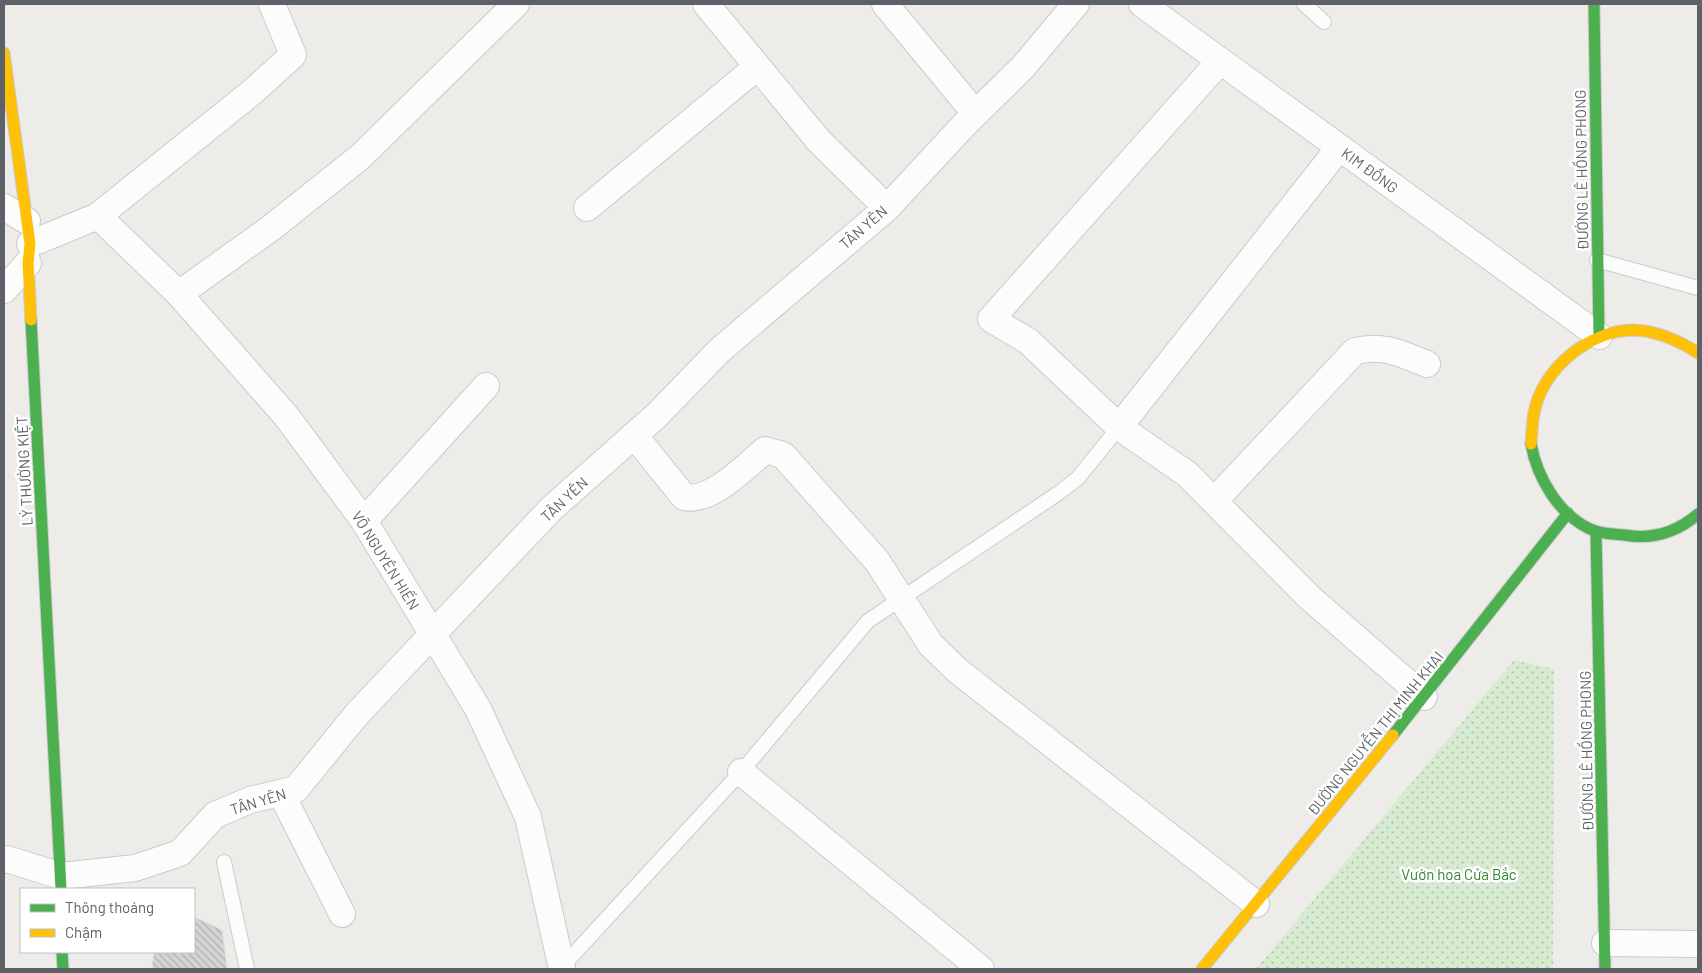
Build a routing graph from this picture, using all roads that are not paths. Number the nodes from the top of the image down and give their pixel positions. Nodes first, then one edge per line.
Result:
1 (272, 4) edge
2 (516, 4) edge
3 (706, 4) edge
4 (885, 4) edge
5 (1076, 4) edge
6 (1142, 4) edge
7 (1304, 4) edge
8 (1594, 4) edge
9 (1324, 22) dead end
10 (4, 54) edge
11 (1220, 61) junction
12 (757, 67) junction
13 (975, 113) junction
14 (1340, 148) junction
15 (4, 207) edge
16 (587, 208) dead end
17 (887, 208) junction
18 (98, 216) junction
19 (28, 243) junction
20 (1597, 260) junction
21 (1698, 288) edge
22 (4, 290) edge
23 (179, 294) junction
24 (1598, 336) junction
25 (1698, 353) edge
26 (1427, 364) dead end
27 (486, 386) dead end
28 (1119, 427) junction
29 (634, 435) junction
30 (1214, 501) junction
31 (1568, 513) junction
32 (1698, 514) edge
33 (364, 521) junction
34 (1596, 533) junction
35 (902, 598) junction
36 (432, 635) junction
37 (1424, 697) junction
38 (741, 772) junction
39 (281, 793) junction
40 (4, 860) edge
41 (224, 862) dead end
42 (61, 883) edge
43 (1256, 904) junction
44 (342, 914) dead end
45 (1604, 943) junction
46 (1698, 944) edge
47 (62, 953) edge
48 (561, 968) edge
49 (62, 969) edge
50 (247, 969) edge
51 (981, 969) edge
52 (1202, 969) edge
53 (1605, 969) edge

1 - 18 street
2 - 23 street
3 - 12 street
4 - 13 street
5 - 13 street, TÂN YÊN
6 - 11 street, KIM ĐỒNG
7 - 9 lane
8 - 20 main road, ĐƯỜNG LÊ HỒNG PHONG
10 - 19 main road, LÝ THƯỜNG KIỆT
11 - 14 street, KIM ĐỒNG
11 - 28 street
12 - 16 street
12 - 17 street
13 - 17 street, TÂN YÊN
14 - 24 street, KIM ĐỒNG
14 - 28 street
15 - 19 street
17 - 29 street, TÂN YÊN
18 - 19 street
18 - 23 street, VÕ NGUYÊN HIẾN
19 - 22 street
19 - 42 main road, LÝ THƯỜNG KIỆT
20 - 21 lane
20 - 24 main road, ĐƯỜNG LÊ HỒNG PHONG
23 - 33 street, VÕ NGUYÊN HIẾN
24 - 25 main road
24 - 31 main road
26 - 30 street
27 - 33 street
28 - 30 street
28 - 35 lane
29 - 35 street
29 - 36 street, TÂN YÊN
30 - 37 street
31 - 34 main road
31 - 37 main road, ĐƯỜNG NGUYỄN THỊ MINH KHAI
32 - 34 main road
33 - 36 street, VÕ NGUYÊN HIẾN
34 - 45 main road, ĐƯỜNG LÊ HỒNG PHONG
35 - 38 lane
35 - 43 street
36 - 39 street, TÂN YÊN
36 - 48 street, VÕ NGUYÊN HIẾN
37 - 43 main road, ĐƯỜNG NGUYỄN THỊ MINH KHAI
38 - 48 lane
38 - 51 street
39 - 42 street, TÂN YÊN
39 - 44 street
40 - 42 street, TÂN YÊN
41 - 50 lane
43 - 52 main road, ĐƯỜNG NGUYỄN THỊ MINH KHAI
45 - 46 street
45 - 53 main road, ĐƯỜNG LÊ HỒNG PHONG
47 - 49 main road

